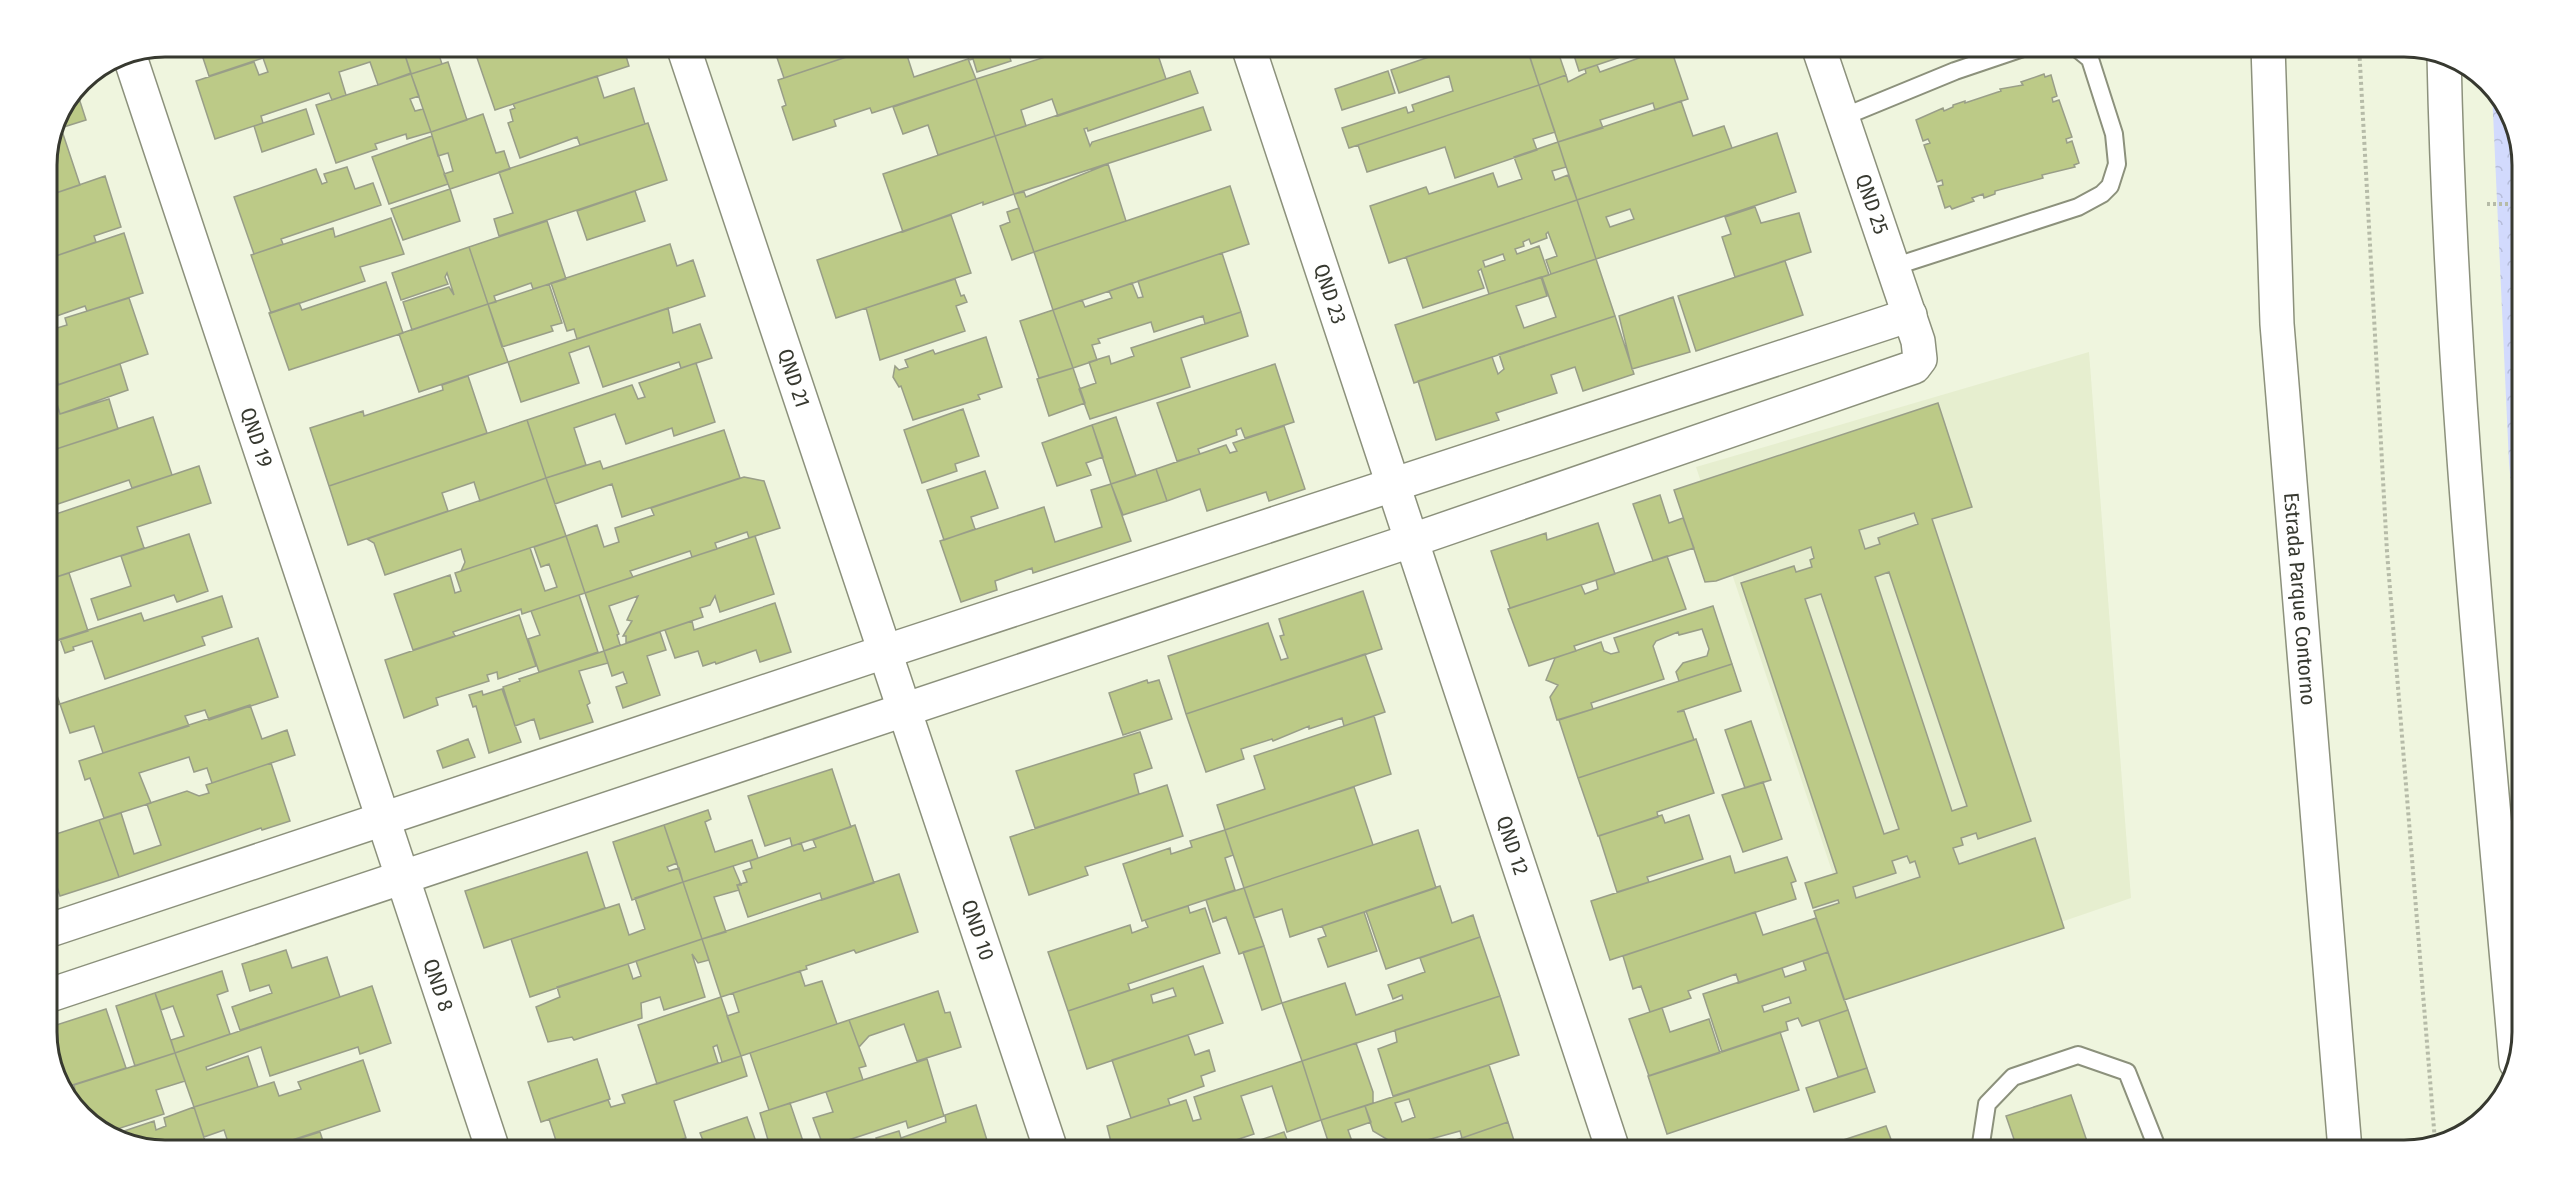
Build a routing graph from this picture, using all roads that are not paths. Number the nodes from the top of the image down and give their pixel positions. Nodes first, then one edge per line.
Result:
1 (687, 57) edge
2 (1252, 57) edge
3 (1822, 57) edge
4 (1996, 57) edge
5 (2088, 57) edge
6 (2268, 57) edge
7 (132, 63) edge
8 (2444, 65) edge
9 (1842, 117) junction
10 (1893, 267) junction
11 (1910, 315) junction
12 (1393, 484) junction
13 (1410, 541) junction
14 (884, 652) junction
15 (903, 710) junction
16 (384, 819) junction
17 (402, 877) junction
18 (57, 928) edge
19 (57, 993) edge
20 (2512, 1017) edge
21 (490, 1140) edge
22 (1048, 1140) edge
23 (1610, 1140) edge
24 (1982, 1140) edge
25 (2154, 1140) edge
26 (2344, 1140) edge

1 - 14 main road, QND 21
2 - 12 main road, QND 23
3 - 9 main road, QND 25
4 - 9 lane
5 - 10 lane
6 - 26 main road, Estrada Parque Contorno
7 - 16 main road, QND 19
8 - 20 main road
9 - 10 main road, QND 25
10 - 11 main road, QND 25
11 - 12 main road
11 - 13 main road, QND 25
12 - 13 main road, QND 23
12 - 14 main road
13 - 15 main road
13 - 23 main road, QND 12
14 - 15 main road, QND 21
14 - 16 main road
15 - 17 main road
15 - 22 main road, QND 10
16 - 17 main road, QND 8
16 - 18 main road
17 - 19 main road
17 - 21 main road, QND 8
24 - 25 lane

